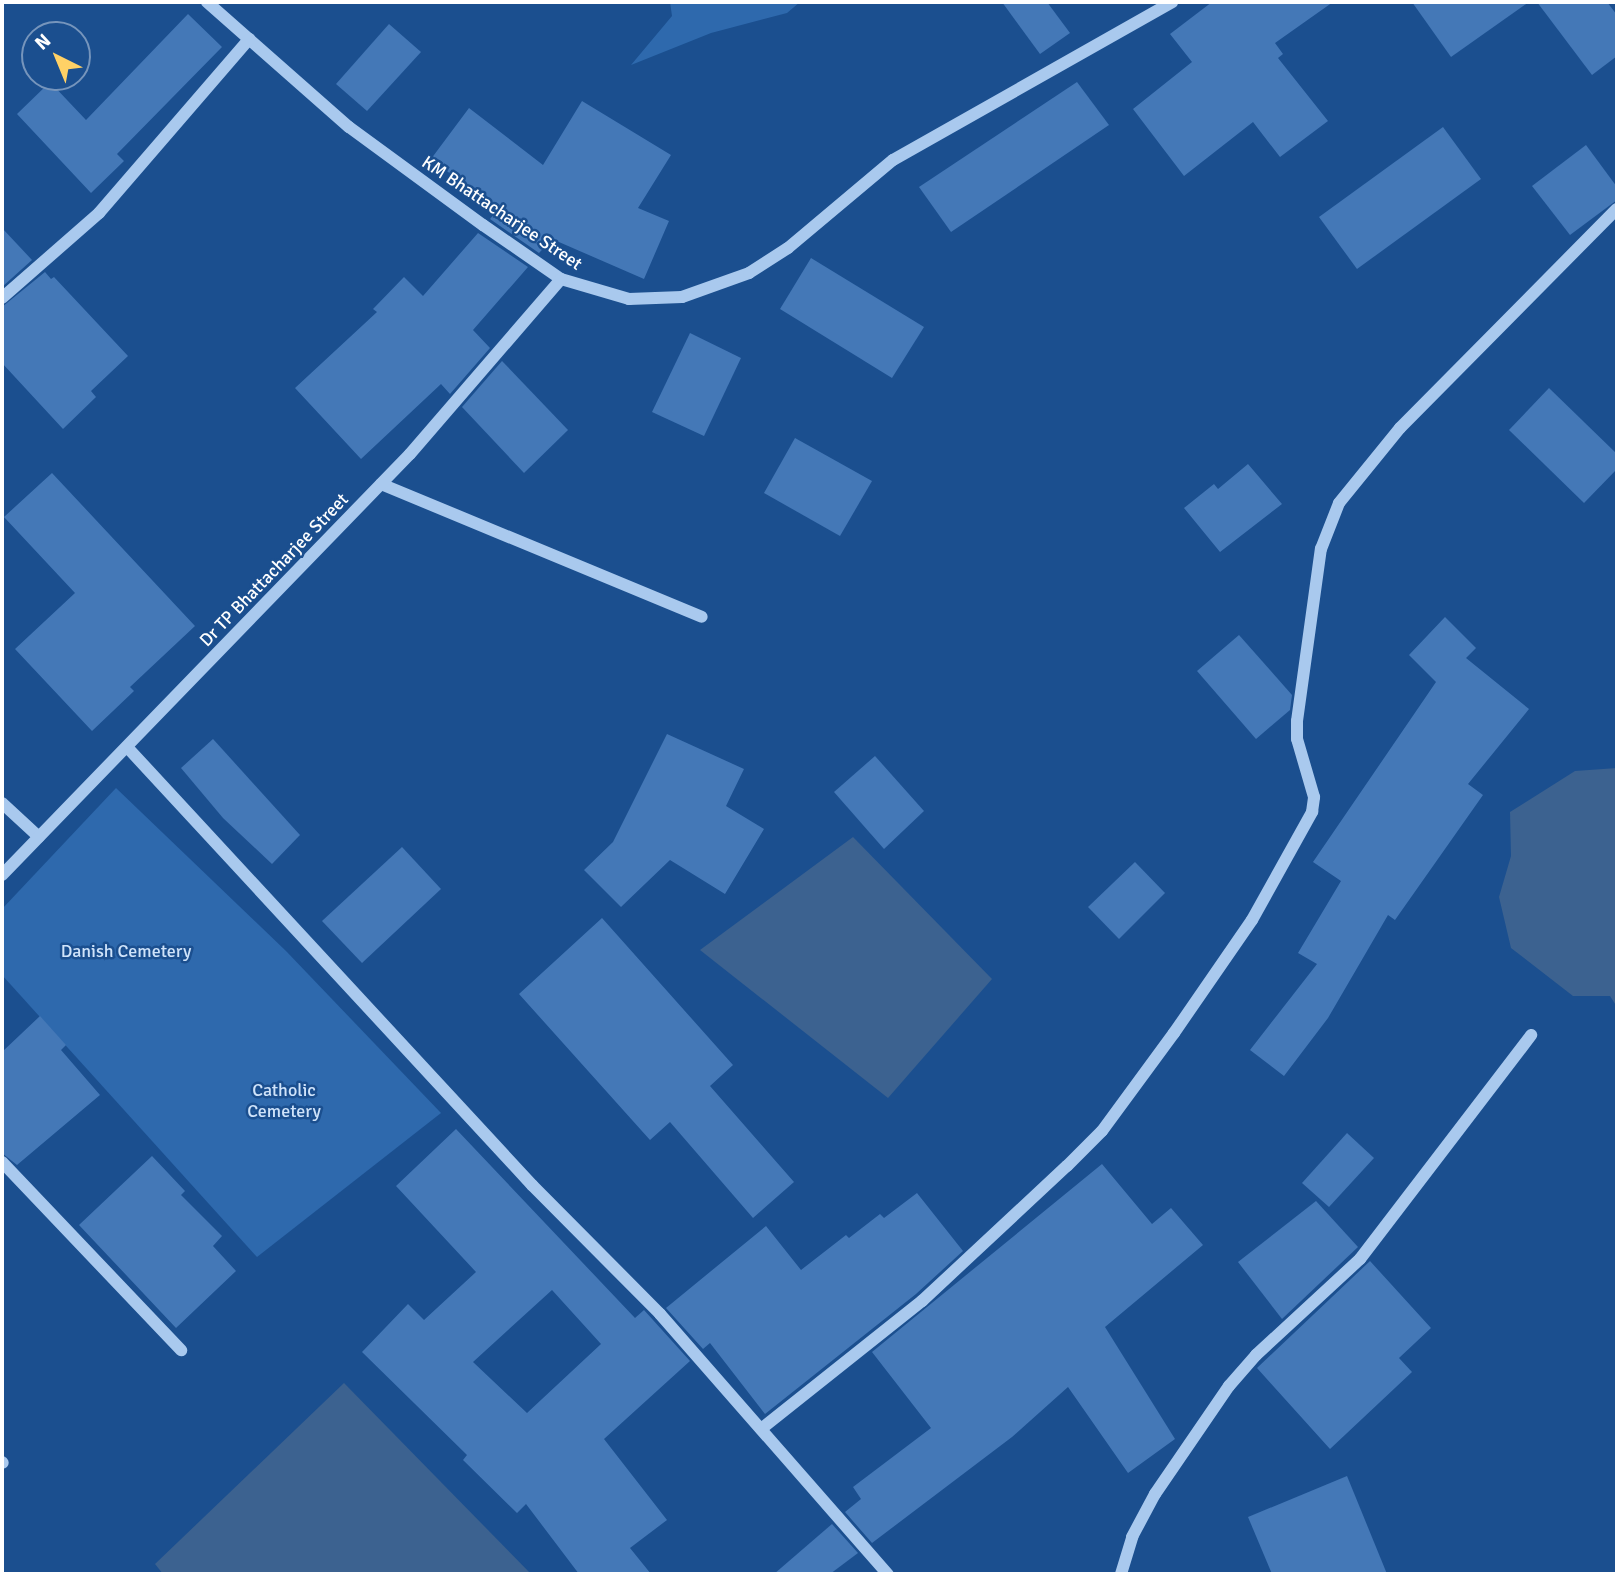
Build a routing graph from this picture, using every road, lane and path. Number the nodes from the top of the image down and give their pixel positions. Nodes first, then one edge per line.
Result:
1 (207, 2) edge
2 (1172, 2) edge
3 (249, 39) junction
4 (1617, 209) edge
5 (561, 279) junction
6 (2, 298) edge
7 (381, 484) junction
8 (702, 617) dead end
9 (127, 747) junction
10 (2, 803) edge
11 (39, 837) junction
12 (2, 875) edge
13 (1531, 1035) dead end
14 (2, 1162) edge
15 (181, 1350) dead end
16 (761, 1429) junction
17 (888, 1574) edge
18 (1121, 1574) edge

1 - 3 street, KM Bhattacharjee Street
2 - 5 street, KM Bhattacharjee Street
3 - 5 street, KM Bhattacharjee Street
3 - 6 street
4 - 16 street
5 - 7 street, Dr TP Bhattacharjee Street
7 - 8 street
7 - 9 street, Dr TP Bhattacharjee Street
9 - 11 street, Dr TP Bhattacharjee Street
9 - 16 street
10 - 11 street
11 - 12 street, Dr TP Bhattacharjee Street
13 - 18 street
14 - 15 street
16 - 17 street

